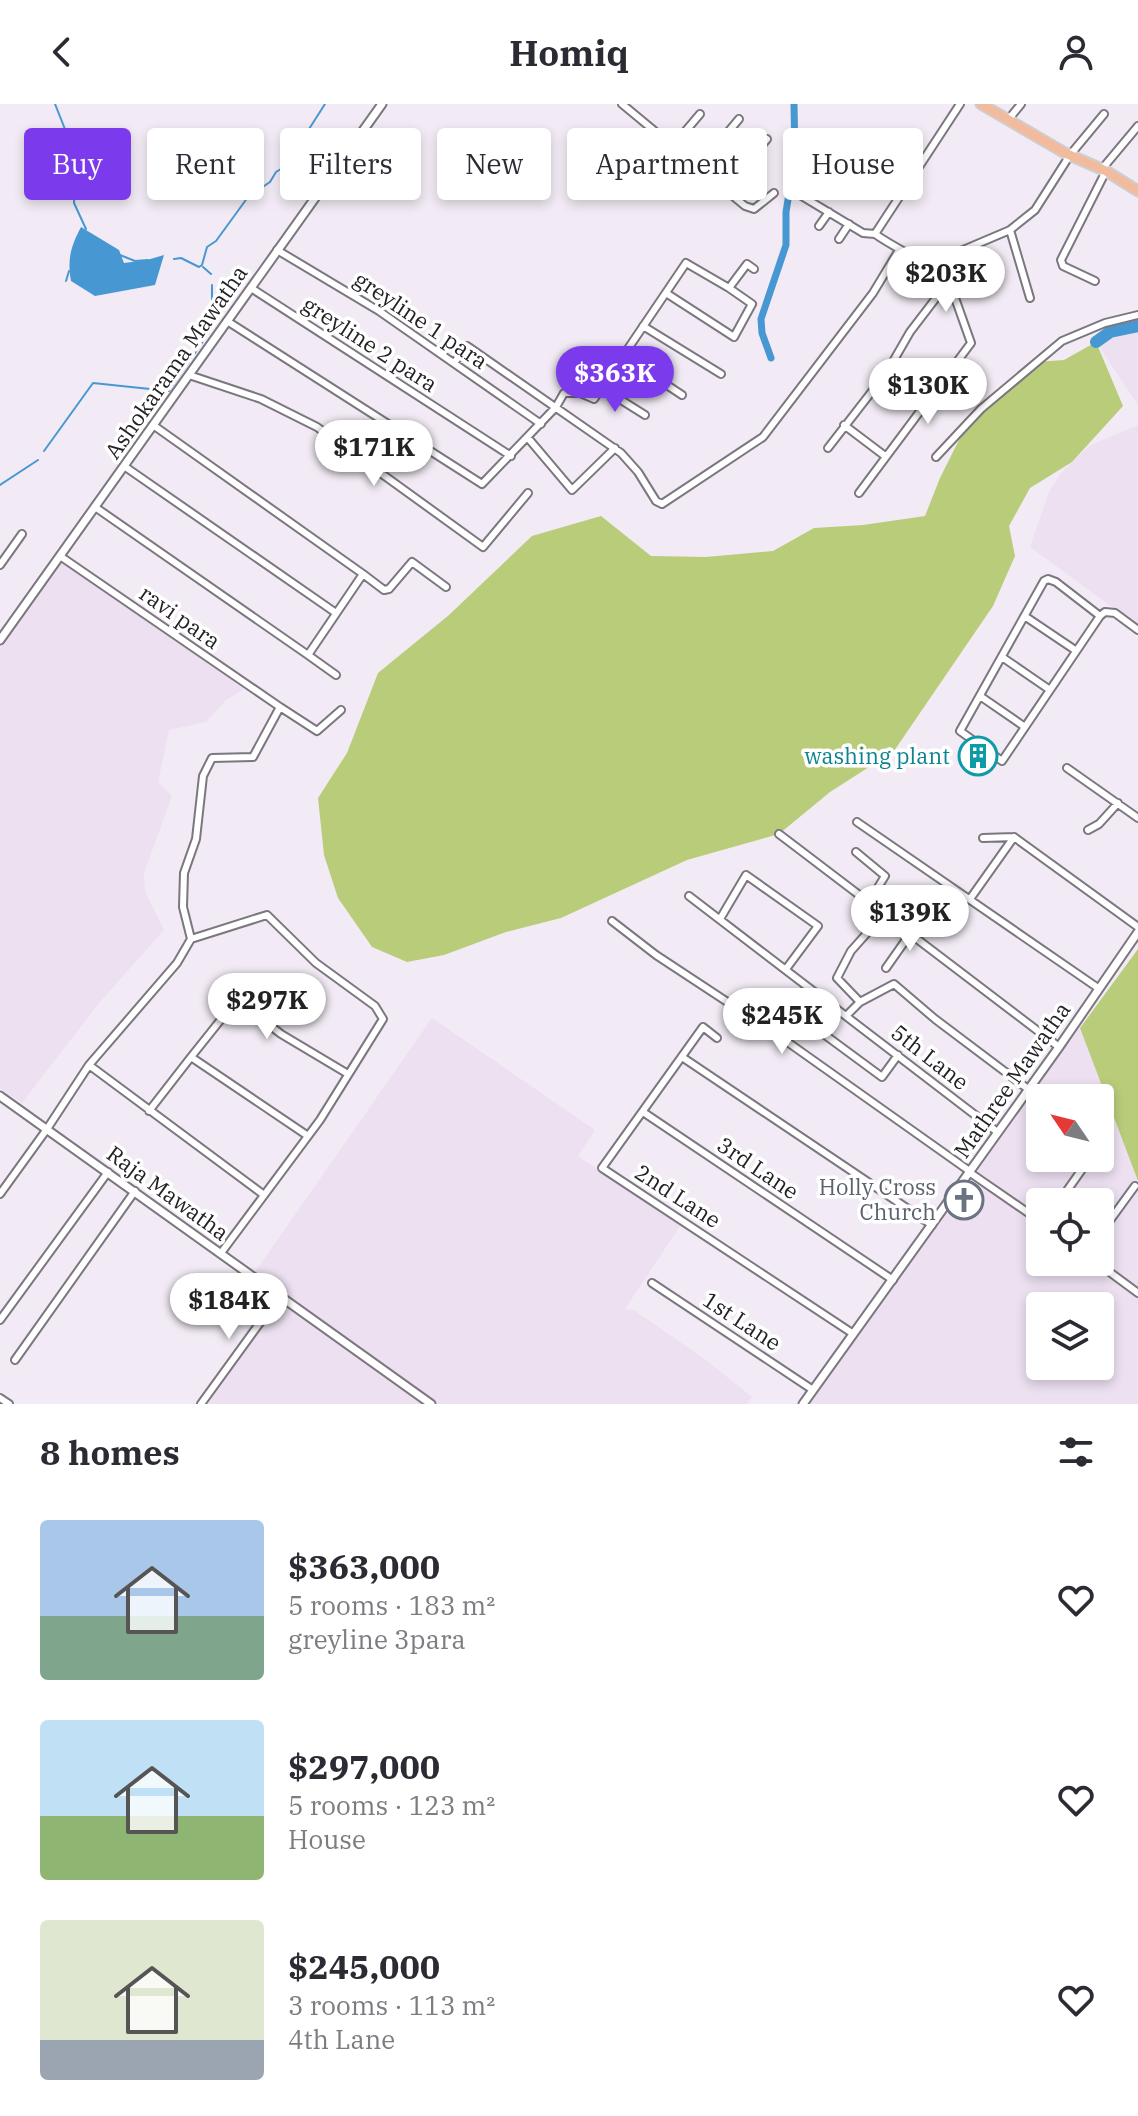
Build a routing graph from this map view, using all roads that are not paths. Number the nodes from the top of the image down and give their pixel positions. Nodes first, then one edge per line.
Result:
1 (382, 104) edge
2 (621, 104) edge
3 (960, 104) edge
4 (981, 104) edge
5 (1021, 104) edge
6 (996, 107) edge
7 (700, 114) dead end
8 (1104, 114) dead end
9 (739, 119) dead end
10 (1008, 120) junction
11 (1138, 126) edge
12 (649, 128) edge
13 (688, 128) edge
14 (731, 128) edge
15 (1070, 155) junction
16 (1104, 170) junction
17 (1138, 191) edge
18 (774, 193) dead end
19 (767, 199) edge
20 (738, 200) edge
21 (765, 200) edge
22 (809, 200) edge
23 (829, 212) junction
24 (849, 224) junction
25 (819, 226) dead end
26 (1010, 230) junction
27 (875, 234) junction
28 (839, 239) dead end
29 (277, 250) junction
30 (899, 250) junction
31 (754, 269) dead end
32 (937, 270) junction
33 (949, 281) junction
34 (1095, 281) dead end
35 (251, 288) junction
36 (729, 288) junction
37 (666, 293) junction
38 (1030, 298) dead end
39 (1138, 315) edge
40 (227, 321) junction
41 (643, 326) junction
42 (623, 356) junction
43 (454, 363) junction
44 (721, 374) dead end
45 (189, 375) junction
46 (602, 388) junction
47 (682, 395) dead end
48 (556, 407) junction
49 (645, 415) dead end
50 (541, 424) junction
51 (153, 425) junction
52 (844, 425) junction
53 (528, 438) junction
54 (615, 448) junction
55 (828, 448) dead end
56 (511, 456) junction
57 (885, 456) junction
58 (936, 457) dead end
59 (124, 466) junction
60 (528, 493) dead end
61 (859, 493) dead end
62 (95, 507) junction
63 (22, 534) dead end
64 (60, 556) junction
65 (0, 565) edge
66 (363, 574) junction
67 (446, 587) dead end
68 (336, 613) junction
69 (1100, 616) junction
70 (1026, 617) junction
71 (1138, 630) edge
72 (0, 640) edge
73 (1075, 650) junction
74 (308, 655) junction
75 (1002, 657) junction
76 (336, 675) dead end
77 (1050, 690) junction
78 (980, 696) junction
79 (280, 707) junction
80 (341, 710) dead end
81 (1025, 727) junction
82 (1067, 768) dead end
83 (1118, 803) junction
84 (1138, 818) edge
85 (857, 822) dead end
86 (1088, 830) dead end
87 (779, 834) dead end
88 (1014, 837) junction
89 (983, 838) dead end
90 (856, 852) dead end
91 (689, 896) dead end
92 (970, 899) junction
93 (869, 902) junction
94 (884, 914) junction
95 (720, 919) junction
96 (612, 921) dead end
97 (1138, 929) edge
98 (910, 934) junction
99 (191, 939) junction
100 (886, 968) dead end
101 (786, 969) junction
102 (1098, 988) junction
103 (860, 1002) junction
104 (846, 1016) junction
105 (802, 1018) dead end
106 (717, 1038) dead end
107 (1059, 1047) junction
108 (898, 1055) junction
109 (191, 1057) junction
110 (682, 1057) junction
111 (89, 1065) junction
112 (348, 1074) junction
113 (1032, 1084) edge
114 (1026, 1087) edge
115 (1026, 1092) edge
116 (0, 1096) edge
117 (149, 1111) junction
118 (643, 1112) junction
119 (47, 1129) junction
120 (996, 1131) junction
121 (308, 1136) junction
122 (968, 1171) junction
123 (108, 1172) junction
124 (1135, 1186) dead end
125 (135, 1191) junction
126 (0, 1194) edge
127 (264, 1195) junction
128 (1026, 1211) edge
129 (1114, 1215) edge
130 (932, 1225) junction
131 (221, 1253) junction
132 (1114, 1275) edge
133 (893, 1280) junction
134 (652, 1283) dead end
135 (1138, 1293) edge
136 (280, 1295) junction
137 (0, 1320) edge
138 (852, 1333) junction
139 (15, 1360) dead end
140 (813, 1390) junction
141 (0, 1398) edge
142 (9, 1404) edge
143 (201, 1404) edge
144 (431, 1404) edge
145 (803, 1404) edge

1 - 29 street, Ashokarama Mawatha
2 - 12 street
3 - 27 street
4 - 6 main road
5 - 10 street
6 - 10 main road
7 - 13 street
8 - 15 street
9 - 14 street
10 - 15 main road
11 - 16 street
15 - 16 main road
15 - 26 street
16 - 17 main road
16 - 34 street
18 - 19 street
20 - 21 street
22 - 23 street
23 - 24 street
23 - 25 street
24 - 27 street
24 - 28 street
26 - 32 street
26 - 38 street
27 - 30 street
29 - 35 street, Ashokarama Mawatha
29 - 43 street, greyline 1 para
30 - 32 street
30 - 54 street
31 - 36 street
32 - 33 street
33 - 52 street
33 - 57 street
35 - 40 street, Ashokarama Mawatha
35 - 56 street, greyline 2 para
36 - 37 street
36 - 37 street
37 - 41 street
39 - 58 street
40 - 45 street, Ashokarama Mawatha
40 - 56 street
41 - 42 street
41 - 44 street
42 - 46 street
42 - 47 street
43 - 48 street
43 - 50 street, greyline 1 para
45 - 51 street, Ashokarama Mawatha
45 - 60 street
46 - 48 street
46 - 49 street
48 - 50 street
48 - 54 street
50 - 53 street
51 - 59 street, Ashokarama Mawatha
51 - 66 street
52 - 55 street
52 - 57 street
53 - 54 street
53 - 56 street
57 - 61 street
59 - 62 street, Ashokarama Mawatha
59 - 68 street
62 - 64 street, Ashokarama Mawatha
62 - 74 street
63 - 65 street
64 - 72 street, Ashokarama Mawatha
64 - 79 street, ravi para
66 - 67 street
66 - 68 street
68 - 74 street
69 - 70 street
69 - 71 street
69 - 73 street
70 - 73 street
70 - 75 street
73 - 77 street
74 - 76 street
75 - 77 street
75 - 78 street
77 - 81 street
78 - 81 street
78 - 81 street
79 - 80 street, ravi para
79 - 99 street
82 - 83 street
83 - 84 street
83 - 86 street
85 - 92 street
87 - 93 street
88 - 89 street
88 - 92 street
88 - 97 street
90 - 93 street
91 - 95 street, 5th Lane
92 - 102 street
93 - 94 street
94 - 98 street
94 - 103 street
95 - 101 street, 5th Lane
95 - 101 street
96 - 122 street
97 - 102 street, Mathree Mawatha
98 - 100 street
98 - 107 street
99 - 111 street
99 - 112 street
101 - 104 street, 5th Lane
102 - 107 street, Mathree Mawatha
103 - 104 street
103 - 114 street
104 - 108 street, 5th Lane
105 - 108 street
106 - 110 street, 2nd Lane
107 - 113 street, Mathree Mawatha
108 - 120 street, 5th Lane
109 - 112 street
109 - 117 street
109 - 121 street
110 - 118 street, 2nd Lane
110 - 130 street
111 - 117 street
111 - 119 street
112 - 121 street
115 - 120 street, Mathree Mawatha
116 - 119 street, Raja Mawatha
117 - 127 street
118 - 133 street, 3rd Lane
118 - 138 street, 2nd Lane
119 - 123 street, Raja Mawatha
119 - 126 street
120 - 122 street, Mathree Mawatha
121 - 127 street
122 - 128 street
122 - 130 street, Mathree Mawatha
123 - 125 street, Raja Mawatha
123 - 137 street
124 - 129 street
125 - 131 street, Raja Mawatha
125 - 139 street
127 - 131 street
130 - 133 street, Mathree Mawatha
131 - 136 street, Raja Mawatha
132 - 135 street
133 - 138 street, Mathree Mawatha
134 - 140 street, 1st Lane
136 - 143 street
136 - 144 street, Raja Mawatha
138 - 140 street, Mathree Mawatha
140 - 145 street, Mathree Mawatha
141 - 142 street

